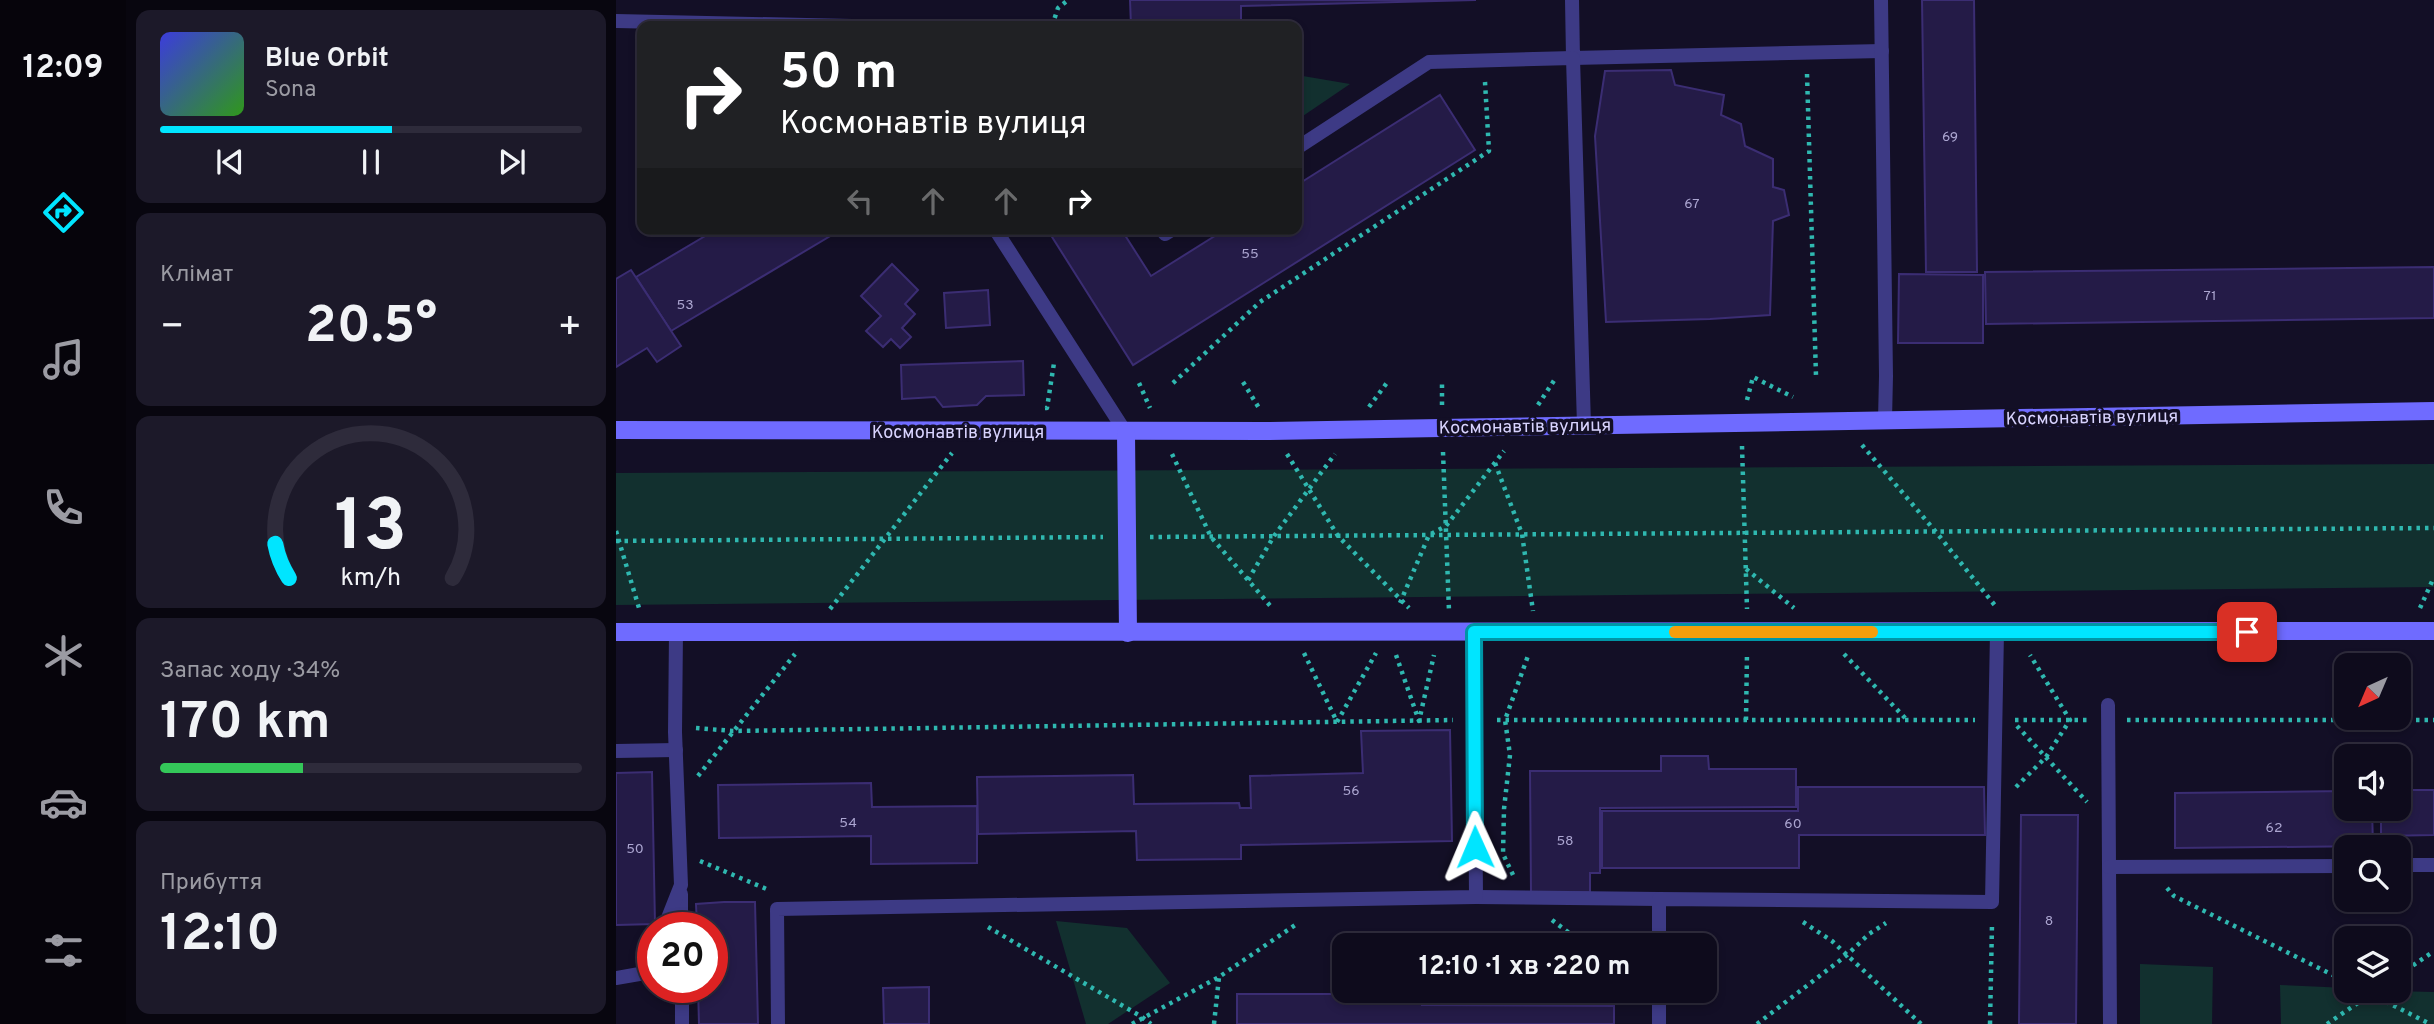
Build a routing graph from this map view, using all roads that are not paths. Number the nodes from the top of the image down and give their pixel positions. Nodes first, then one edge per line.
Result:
1 (1572, 0) edge
2 (1881, 0) edge
3 (616, 21) edge
4 (637, 21) edge
5 (1882, 51) junction
6 (1573, 58) junction
7 (1302, 145) edge
8 (999, 235) edge
9 (2434, 411) edge
10 (1885, 420) junction
11 (1584, 425) junction
12 (616, 430) edge
13 (1126, 433) junction
14 (2434, 631) edge
15 (616, 632) edge
16 (676, 632) junction
17 (1474, 632) junction
18 (1997, 632) junction
19 (1128, 633) junction
20 (2108, 713) road end
21 (676, 750) junction
22 (616, 751) edge
23 (2411, 865) edge
24 (2434, 865) edge
25 (2334, 866) edge
26 (2109, 867) junction
27 (681, 885) junction
28 (1476, 897) junction
29 (1659, 899) junction
30 (670, 912) edge
31 (681, 912) edge
32 (1659, 933) edge
33 (637, 974) edge
34 (616, 978) edge
35 (682, 1003) edge
36 (1659, 1003) edge
37 (682, 1024) edge
38 (778, 1024) edge
39 (1659, 1024) edge
40 (2110, 1024) edge

1 - 6 lane
2 - 5 lane
3 - 4 lane
5 - 6 lane
5 - 10 lane
6 - 7 lane
6 - 11 lane
8 - 13 lane
9 - 10 street, Космонавтів вулиця
10 - 11 street, Космонавтів вулиця
11 - 13 street, Космонавтів вулиця
12 - 13 street, Космонавтів вулиця
13 - 19 street
14 - 18 street
15 - 16 street
16 - 19 street
16 - 21 lane
17 - 18 street
17 - 19 street
17 - 28 lane
18 - 29 lane
20 - 26 lane
21 - 22 lane
21 - 27 lane
23 - 24 lane
25 - 26 lane
26 - 40 lane
27 - 30 lane
27 - 31 lane
28 - 29 lane
28 - 38 lane
29 - 32 lane
33 - 34 lane
35 - 37 lane
36 - 39 lane

